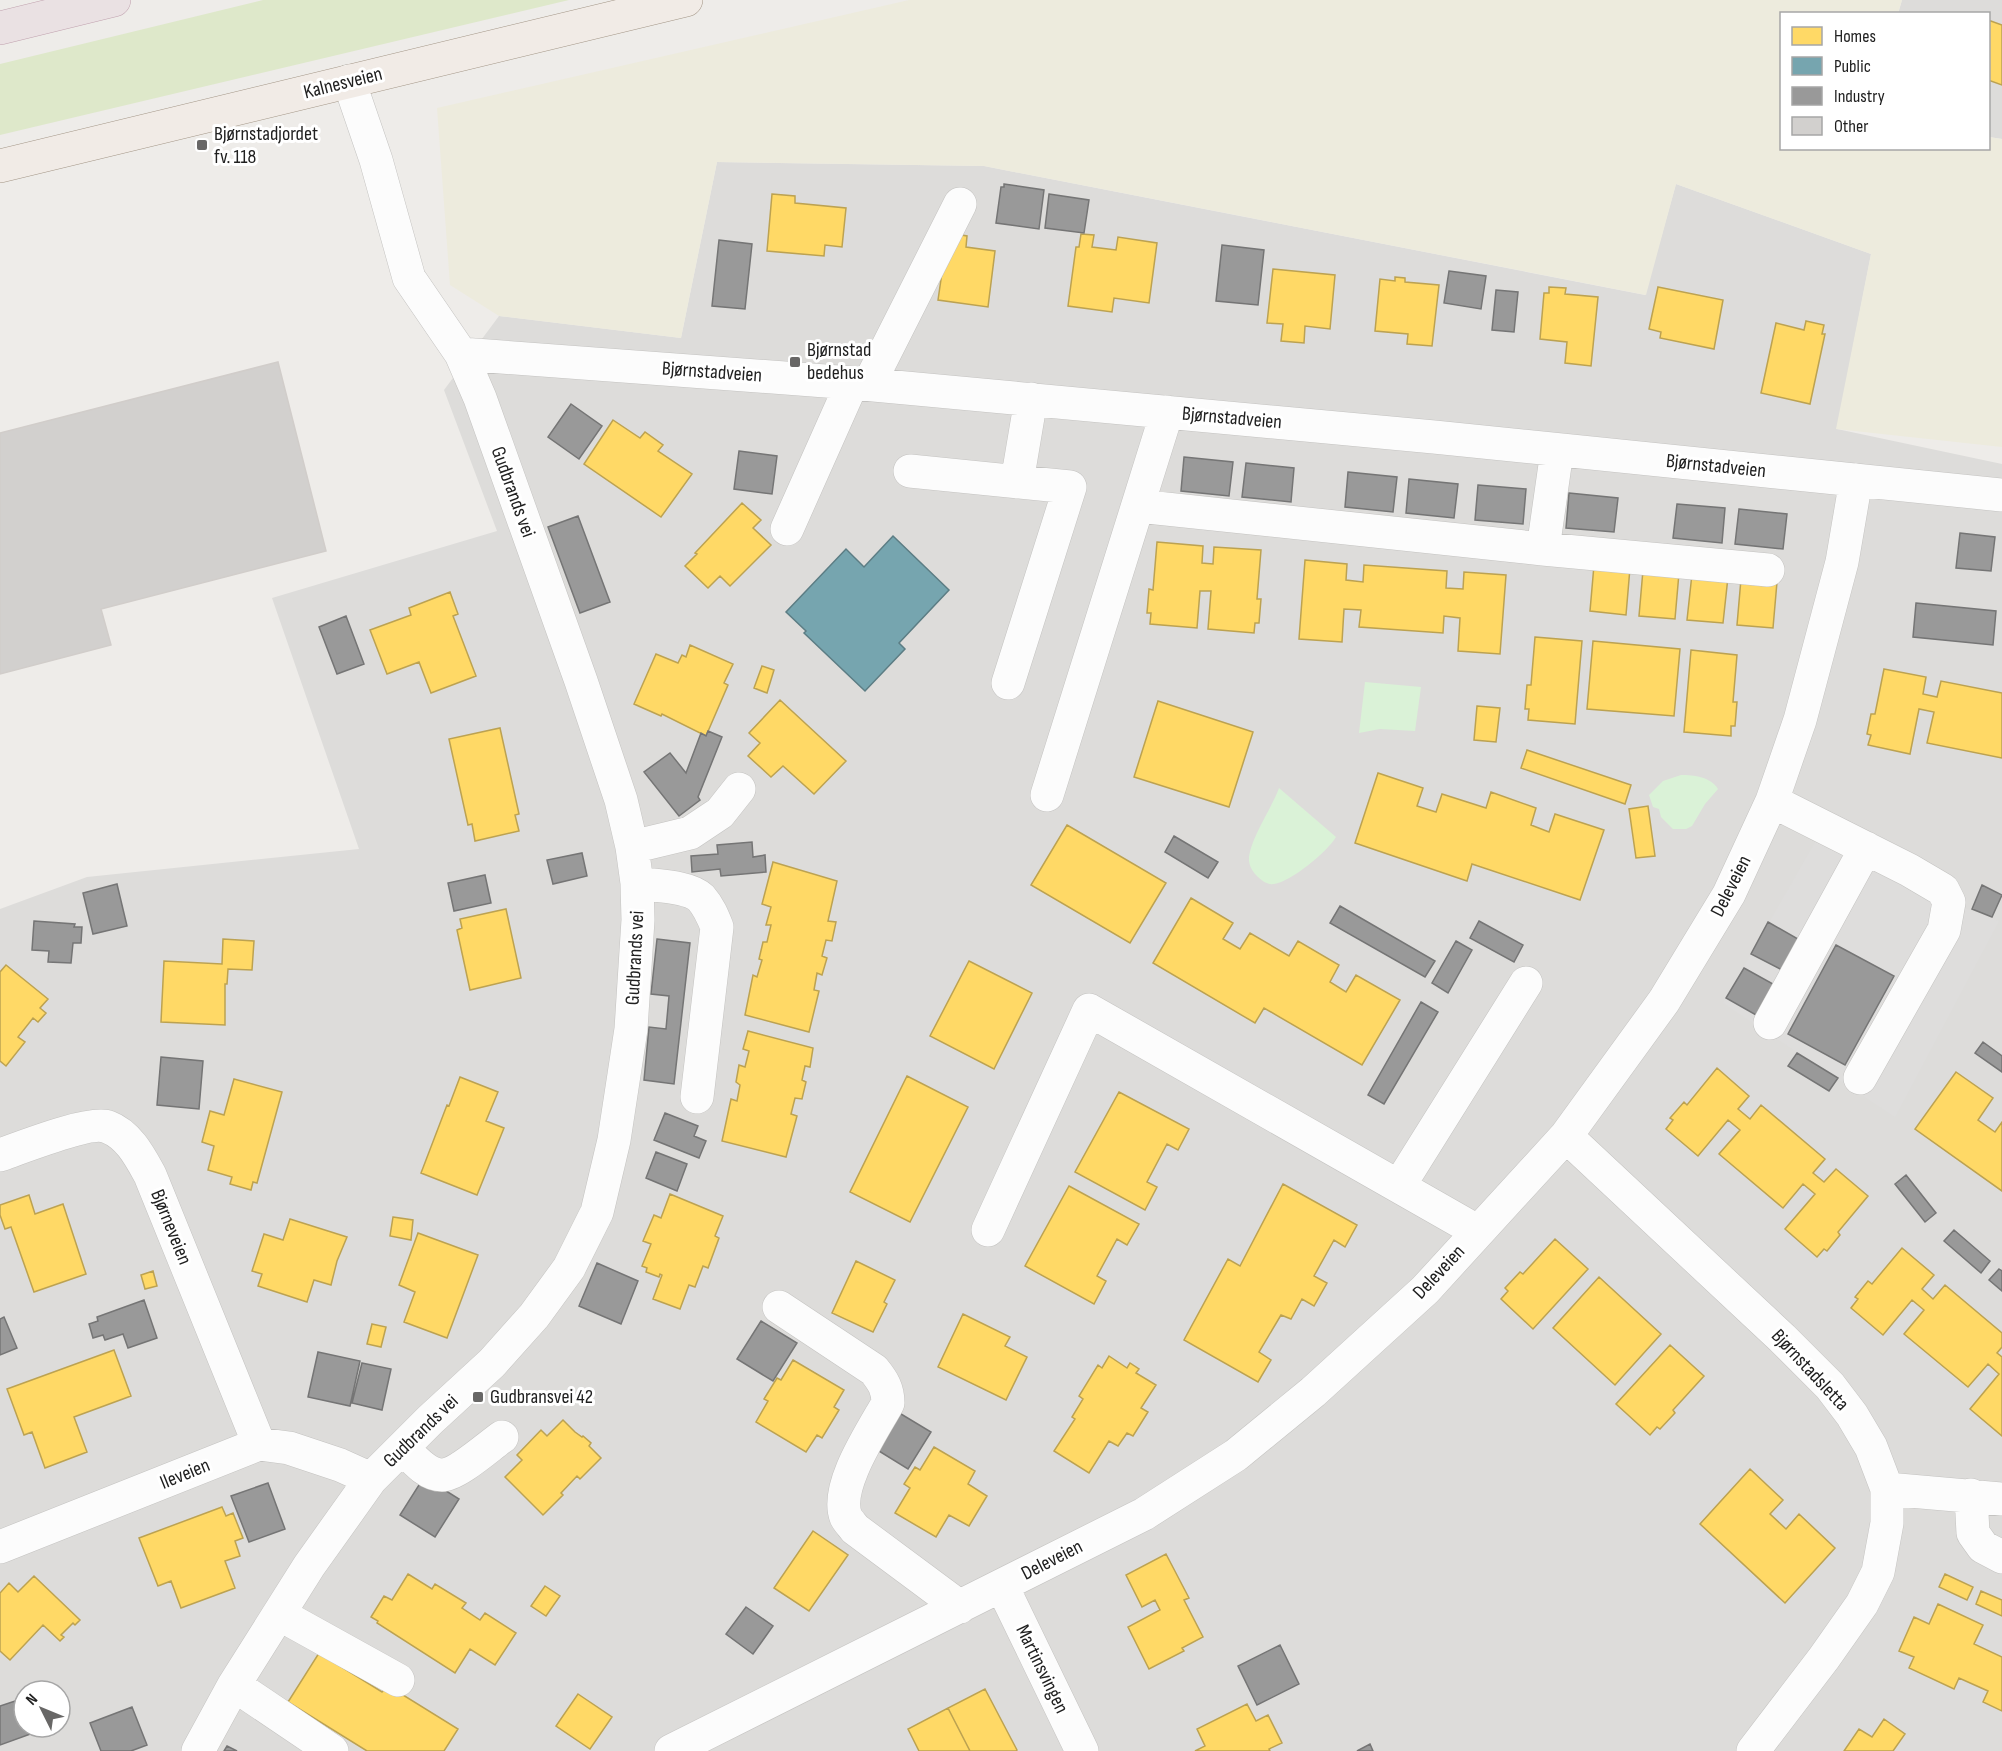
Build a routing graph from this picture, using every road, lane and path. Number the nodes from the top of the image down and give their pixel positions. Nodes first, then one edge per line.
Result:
1 (114, 0) edge
2 (686, 0) edge
3 (0, 28) edge
4 (349, 81) junction
5 (0, 166) edge
6 (960, 204) dead end
7 (461, 354) junction
8 (860, 383) junction
9 (1031, 399) junction
10 (1167, 412) junction
11 (1557, 451) junction
12 (910, 471) dead end
13 (1856, 480) junction
14 (1017, 482) junction
15 (2002, 495) edge
16 (1138, 506) junction
17 (787, 529) dead end
18 (1543, 549) junction
19 (1768, 570) dead end
20 (1008, 683) dead end
21 (739, 789) dead end
22 (1047, 795) dead end
23 (1772, 801) junction
24 (632, 848) junction
25 (1866, 848) junction
26 (637, 883) junction
27 (1526, 983) dead end
28 (1770, 1023) dead end
29 (1860, 1078) dead end
30 (697, 1097) dead end
31 (1566, 1136) junction
32 (0, 1155) edge
33 (1399, 1186) junction
34 (988, 1230) dead end
35 (1477, 1231) junction
36 (779, 1307) dead end
37 (502, 1437) dead end
38 (259, 1444) junction
39 (403, 1448) junction
40 (371, 1479) junction
41 (1887, 1489) junction
42 (1987, 1497) edge
43 (0, 1547) edge
44 (2002, 1557) edge
45 (1002, 1586) junction
46 (960, 1607) junction
47 (279, 1614) junction
48 (398, 1680) dead end
49 (234, 1685) junction
50 (198, 1751) edge
51 (332, 1751) edge
52 (671, 1751) edge
53 (1082, 1751) edge
54 (1753, 1751) edge

1 - 3 highway
2 - 4 main road, Kalnesveien
4 - 5 main road, Kalnesveien
4 - 7 street, Gudbrands vei
6 - 8 street
7 - 8 street, Bjørnstadveien
7 - 24 street, Gudbrands vei
8 - 9 street, Bjørnstadveien
8 - 17 street
9 - 10 street, Bjørnstadveien
9 - 14 street
10 - 11 street, Bjørnstadveien
10 - 16 street
11 - 13 street, Bjørnstadveien
11 - 18 street
12 - 14 street
13 - 15 street, Bjørnstadveien
13 - 23 street, Deleveien
14 - 20 street
16 - 18 street
16 - 22 street
18 - 19 street
21 - 24 street
23 - 25 street
23 - 31 street, Deleveien
24 - 26 street, Gudbrands vei
25 - 28 street
25 - 29 street
26 - 30 street
26 - 39 street, Gudbrands vei
27 - 33 street
31 - 35 street, Deleveien
31 - 41 street, Bjørnstadsletta
32 - 38 street, Bjørneveien
33 - 34 street
33 - 35 street
35 - 45 street, Deleveien
36 - 46 street
37 - 39 street
38 - 40 street, Ileveien
38 - 43 street, Ileveien
39 - 40 street, Gudbrands vei
40 - 47 street, Gudbrands vei
41 - 42 street
41 - 54 street, Bjørnstadsletta
42 - 44 street
45 - 46 street, Deleveien
45 - 53 street, Martinsvingen
46 - 52 street, Deleveien
47 - 48 street
47 - 49 street, Gudbrands vei
49 - 50 street, Gudbrands vei
49 - 51 street

